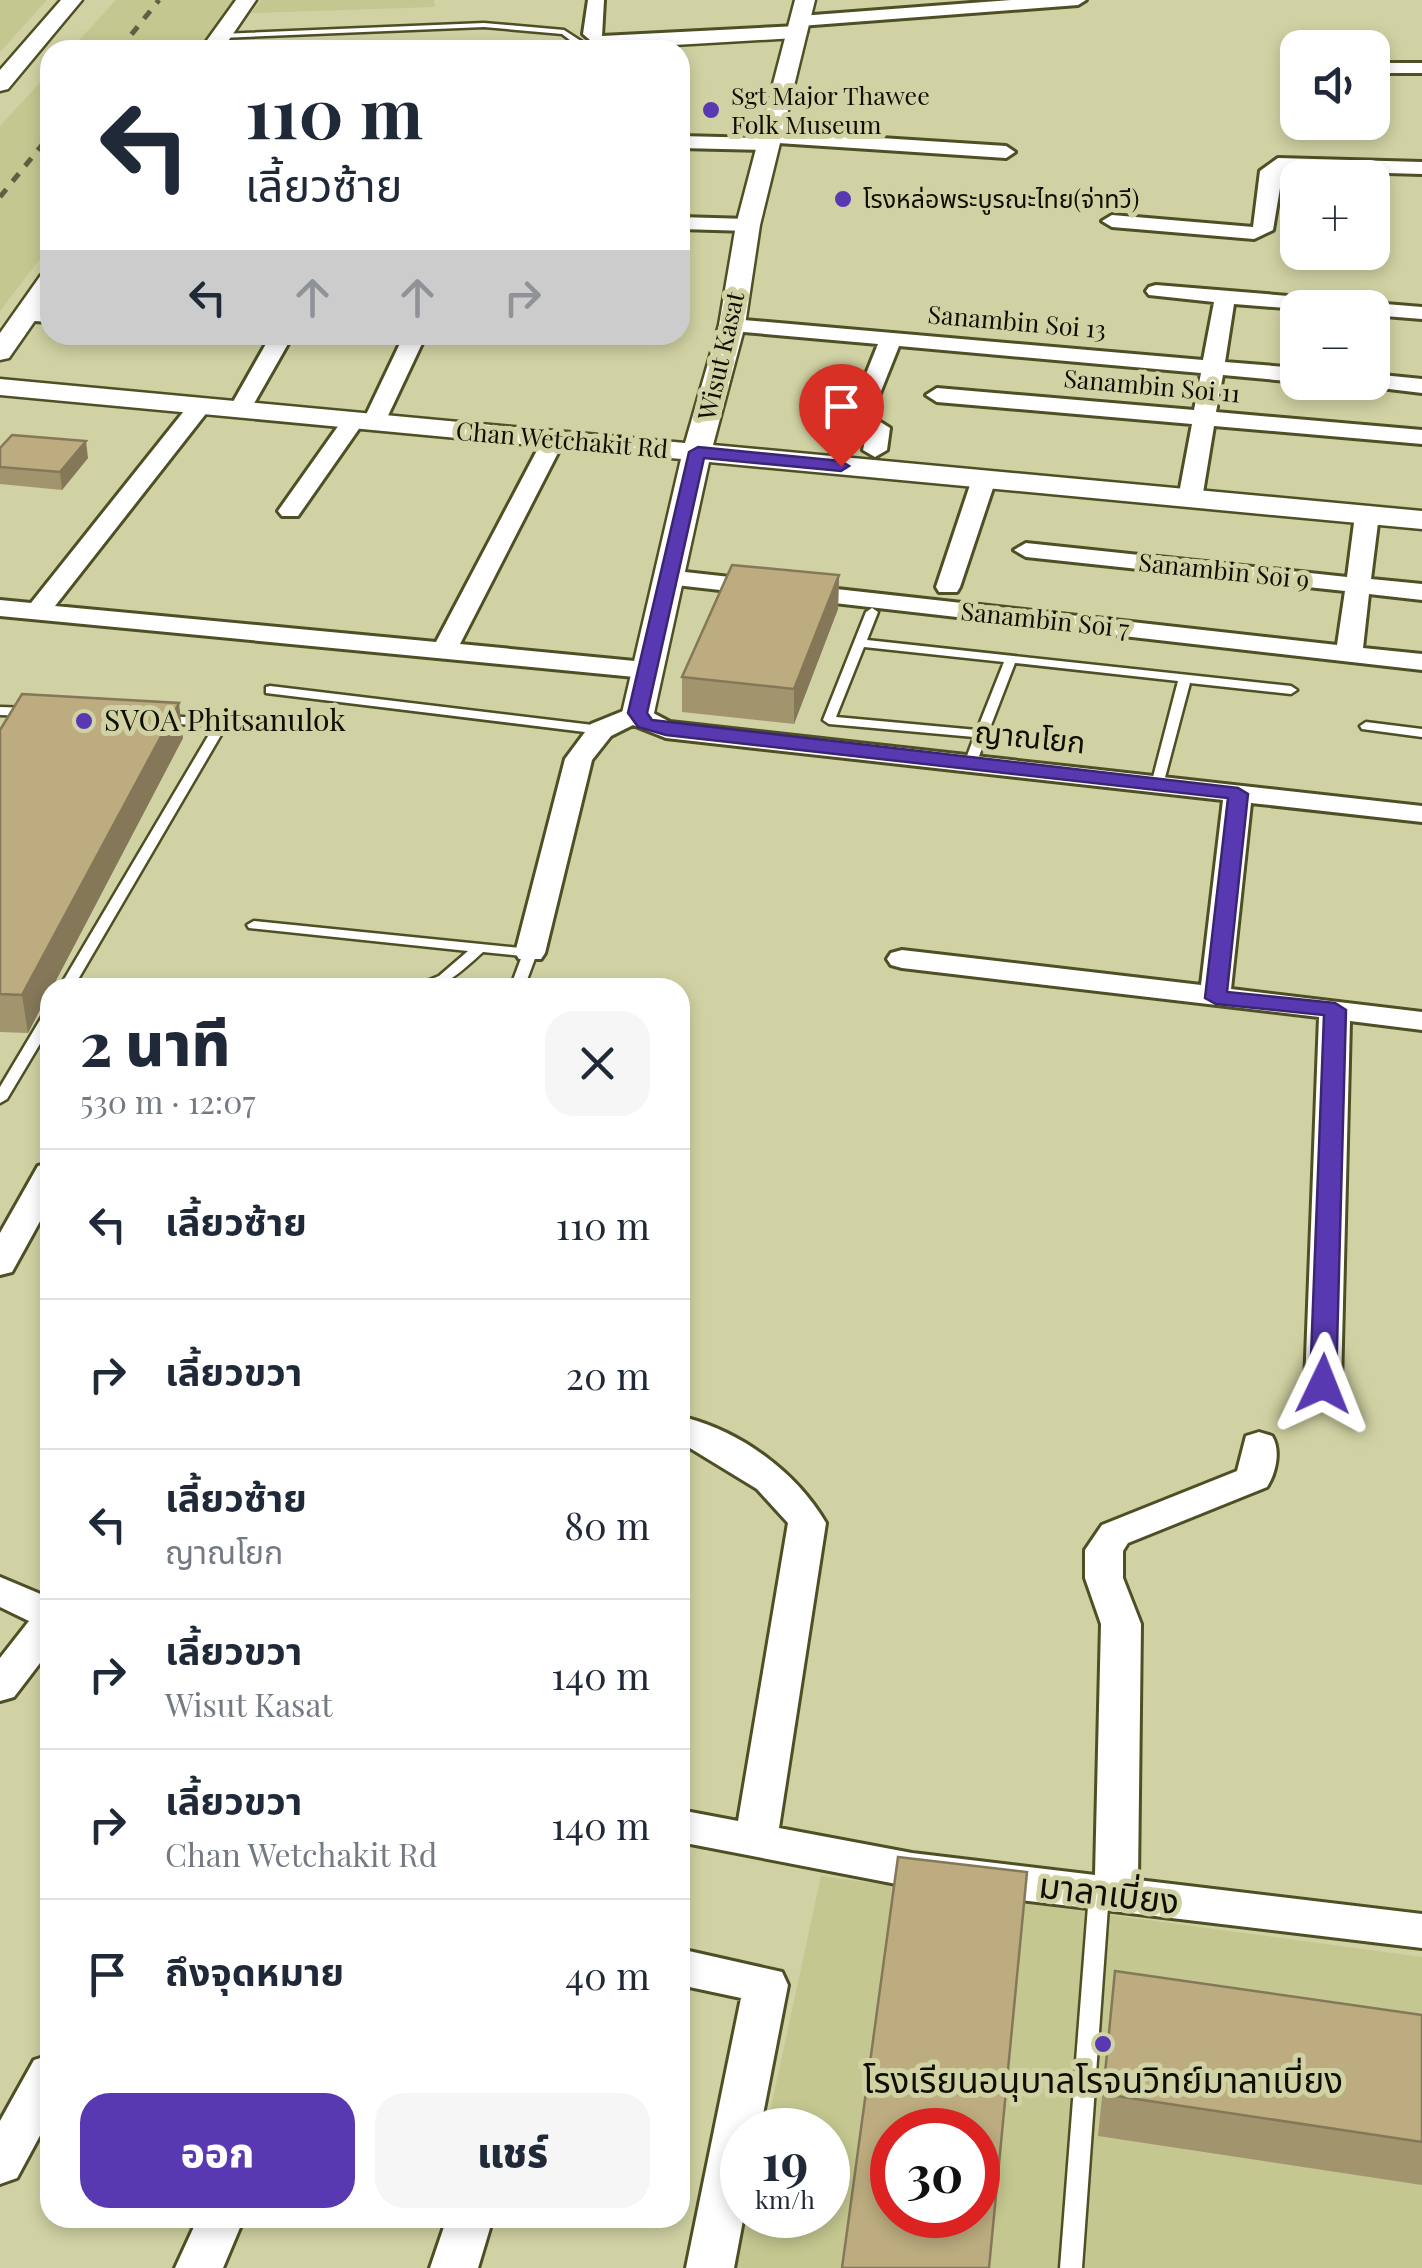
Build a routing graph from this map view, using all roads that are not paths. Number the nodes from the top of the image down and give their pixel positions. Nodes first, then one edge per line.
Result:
1 (72, 0) edge
2 (246, 0) edge
3 (596, 0) edge
4 (1078, 0) edge
5 (800, 22) edge
6 (219, 40) edge
7 (256, 40) edge
8 (578, 40) edge
9 (596, 40) edge
10 (608, 40) edge
11 (649, 40) edge
12 (1390, 68) edge
13 (1422, 68) edge
14 (0, 84) edge
15 (770, 140) junction
16 (690, 142) edge
17 (1006, 152) dead end
18 (1422, 168) edge
19 (1112, 221) dead end
20 (690, 223) edge
21 (748, 225) junction
22 (1156, 291) dead end
23 (1225, 297) junction
24 (1280, 302) edge
25 (1390, 310) edge
26 (1422, 313) edge
27 (38, 316) edge
28 (732, 325) junction
29 (891, 339) junction
30 (276, 345) edge
31 (408, 345) edge
32 (0, 352) edge
33 (1213, 367) junction
34 (1280, 373) edge
35 (1390, 383) edge
36 (1422, 386) edge
37 (3, 392) edge
38 (937, 394) dead end
39 (200, 406) junction
40 (240, 410) junction
41 (1204, 418) junction
42 (364, 421) junction
43 (1422, 437) edge
44 (554, 439) junction
45 (874, 450) dead end
46 (698, 452) junction
47 (984, 479) junction
48 (1190, 498) junction
49 (290, 511) dead end
50 (1366, 515) junction
51 (1422, 520) edge
52 (1026, 550) dead end
53 (667, 578) junction
54 (1357, 586) junction
55 (948, 587) dead end
56 (1422, 592) edge
57 (0, 608) edge
58 (37, 612) junction
59 (872, 612) dead end
60 (861, 643) junction
61 (444, 653) junction
62 (1349, 654) junction
63 (1011, 659) junction
64 (1422, 662) edge
65 (646, 670) junction
66 (1185, 678) junction
67 (270, 690) dead end
68 (1291, 690) dead end
69 (0, 711) edge
70 (638, 713) junction
71 (56, 714) edge
72 (148, 719) edge
73 (1366, 726) dead end
74 (601, 730) junction
75 (1422, 733) edge
76 (981, 734) junction
77 (970, 764) junction
78 (1158, 785) junction
79 (1238, 794) junction
80 (1422, 814) edge
81 (254, 926) dead end
82 (480, 948) junction
83 (530, 953) junction
84 (902, 959) dead end
85 (72, 978) edge
86 (445, 978) edge
87 (520, 978) edge
88 (1216, 998) junction
89 (1335, 1010) junction
90 (1422, 1021) edge
91 (40, 1032) edge
92 (0, 1099) edge
93 (40, 1191) edge
94 (0, 1264) edge
95 (1323, 1384) dead end
96 (690, 1432) edge
97 (1259, 1445) dead end
98 (0, 1591) edge
99 (40, 1613) edge
100 (40, 1632) edge
101 (0, 1686) edge
102 (690, 1828) edge
103 (756, 1840) junction
104 (1108, 1894) junction
105 (1422, 1931) edge
106 (690, 1969) edge
107 (40, 2092) edge
108 (0, 2164) edge
109 (217, 2228) edge
110 (467, 2228) edge
111 (199, 2268) edge
112 (454, 2268) edge
113 (710, 2268) edge
114 (1071, 2268) edge

1 - 14 street
2 - 6 street
3 - 9 street
4 - 5 street
5 - 10 street
5 - 11 lane
5 - 15 street, Wisut Kasat
7 - 8 lane
12 - 13 street
15 - 16 street
15 - 17 street
15 - 21 street, Wisut Kasat
18 - 19 street
20 - 21 street
21 - 28 street, Wisut Kasat
22 - 23 street
23 - 24 street
23 - 33 street
25 - 26 street
27 - 32 street
28 - 29 street, Sanambin Soi 13
28 - 46 street, Wisut Kasat
29 - 33 street, Sanambin Soi 13
29 - 45 street
30 - 40 street
31 - 42 street
33 - 34 street, Sanambin Soi 13
33 - 41 street
35 - 36 street
37 - 39 street, Chan Wetchakit Rd
38 - 41 street, Sanambin Soi 11
39 - 40 street, Chan Wetchakit Rd
39 - 58 street
40 - 42 street, Chan Wetchakit Rd
41 - 43 street, Sanambin Soi 11
41 - 48 street
42 - 44 street, Chan Wetchakit Rd
42 - 49 street
44 - 46 street, Chan Wetchakit Rd
44 - 61 street
46 - 47 street, Chan Wetchakit Rd
46 - 53 street, Wisut Kasat
47 - 48 street, Chan Wetchakit Rd
47 - 55 street
48 - 50 street, Chan Wetchakit Rd
50 - 51 street, Chan Wetchakit Rd
50 - 54 street
52 - 54 street, Sanambin Soi 9
53 - 62 street, Sanambin Soi 7
53 - 65 street, Wisut Kasat
54 - 56 street, Sanambin Soi 9
54 - 62 street
57 - 58 street
58 - 61 street
59 - 60 lane
60 - 63 lane
60 - 76 lane
61 - 65 street
62 - 64 street, Sanambin Soi 7
63 - 66 lane
63 - 76 lane
65 - 70 street, Wisut Kasat
66 - 68 lane
66 - 78 lane
67 - 74 lane
69 - 71 lane
70 - 74 street
70 - 77 street, ญาณโยก
72 - 85 lane
73 - 75 lane
74 - 83 street
76 - 77 lane
77 - 78 street, ญาณโยก
78 - 79 street, ญาณโยก
79 - 80 street, ญาณโยก
79 - 88 street
81 - 82 lane
82 - 83 lane
82 - 86 lane
83 - 87 lane
84 - 88 street
88 - 89 street
89 - 90 street
89 - 95 street
91 - 92 lane
93 - 94 street
96 - 103 street
97 - 104 street
98 - 99 street
100 - 101 street
102 - 103 street, มาลาเบี่ยง
103 - 104 street, มาลาเบี่ยง
104 - 105 street, มาลาเบี่ยง
104 - 114 lane
106 - 113 street
107 - 108 street
109 - 111 street
110 - 112 street

